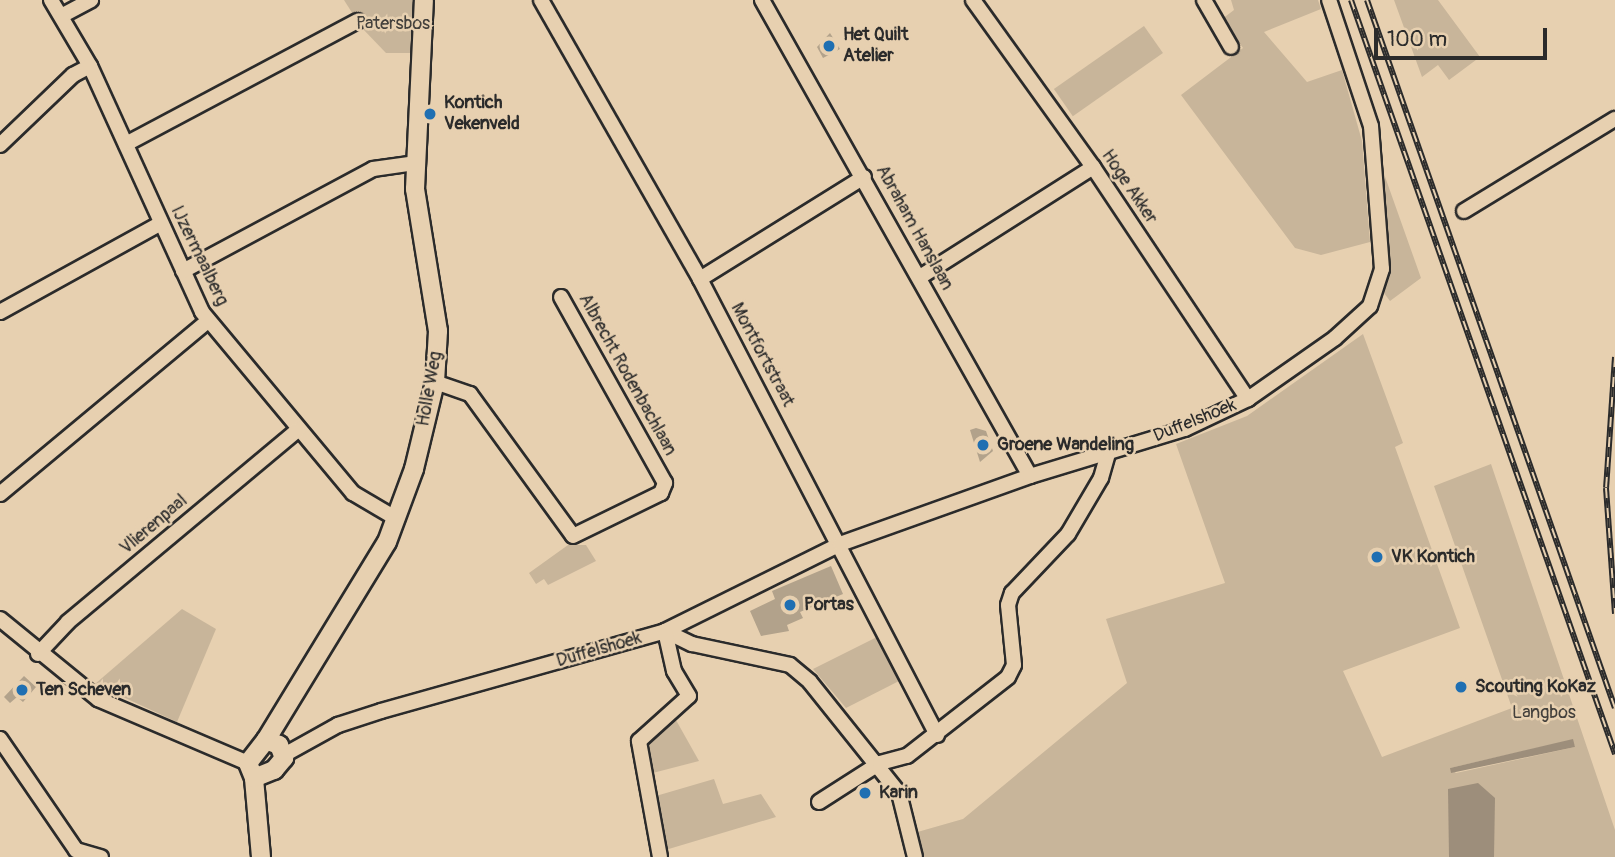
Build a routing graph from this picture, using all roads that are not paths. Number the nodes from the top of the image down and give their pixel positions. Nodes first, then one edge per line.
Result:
1 (51, 0) edge
2 (91, 0) edge
3 (424, 0) edge
4 (541, 0) edge
5 (762, 0) edge
6 (973, 0) edge
7 (1204, 0) edge
8 (1329, 0) edge
9 (63, 15) junction
10 (357, 21) dead end
11 (1231, 47) dead end
12 (90, 65) junction
13 (1615, 119) edge
14 (126, 144) junction
15 (0, 145) edge
16 (415, 163) junction
17 (1093, 167) junction
18 (864, 177) junction
19 (1464, 211) dead end
20 (161, 223) junction
21 (183, 271) junction
22 (920, 277) junction
23 (700, 279) junction
24 (561, 297) dead end
25 (0, 312) edge
26 (208, 321) junction
27 (435, 382) junction
28 (1248, 399) junction
29 (299, 430) junction
30 (1108, 453) junction
31 (1030, 476) junction
32 (0, 494) edge
33 (397, 519) junction
34 (840, 544) junction
35 (0, 619) edge
36 (665, 631) junction
37 (38, 654) junction
38 (937, 735) junction
39 (0, 739) edge
40 (266, 740) junction
41 (284, 755) junction
42 (880, 763) junction
43 (251, 770) junction
44 (818, 802) dead end
45 (72, 853) edge
46 (101, 857) edge
47 (261, 857) edge
48 (660, 857) edge
49 (915, 857) edge

1 - 9 street, IJzermaalberg
2 - 9 street
3 - 16 street, Holle Weg
4 - 23 street, Montfortstraat
5 - 18 street, Abraham Hanslaan
6 - 17 street, Hoge Akker
7 - 11 street
8 - 28 street, Duffelshoek
9 - 12 street, IJzermaalberg
10 - 14 street
12 - 14 street, IJzermaalberg
12 - 15 street
13 - 19 street
14 - 20 street, IJzermaalberg
16 - 21 street
16 - 27 street, Holle Weg
17 - 22 street
17 - 28 street, Hoge Akker
18 - 22 street, Abraham Hanslaan
18 - 23 street
20 - 21 street, IJzermaalberg
20 - 25 street
21 - 26 street, IJzermaalberg
22 - 31 street, Abraham Hanslaan
23 - 34 street, Montfortstraat
24 - 27 street, Albrecht Rodenbachlaan
26 - 29 street, IJzermaalberg
26 - 32 street
27 - 33 street, Holle Weg
28 - 30 street, Duffelshoek
29 - 33 street, IJzermaalberg
29 - 37 street, Vlierenpaal
30 - 31 street
30 - 38 street
31 - 34 street
33 - 40 street, Holle Weg
34 - 36 street
34 - 38 street, Montfortstraat
35 - 37 street
36 - 41 street, Duffelshoek
36 - 42 street, Duffelshoek
36 - 48 street
37 - 43 street
38 - 42 street
39 - 45 street
40 - 41 street
40 - 43 street
41 - 43 street, Duffelshoek
42 - 44 street
42 - 49 street, Duffelshoek
43 - 47 street
45 - 46 street

